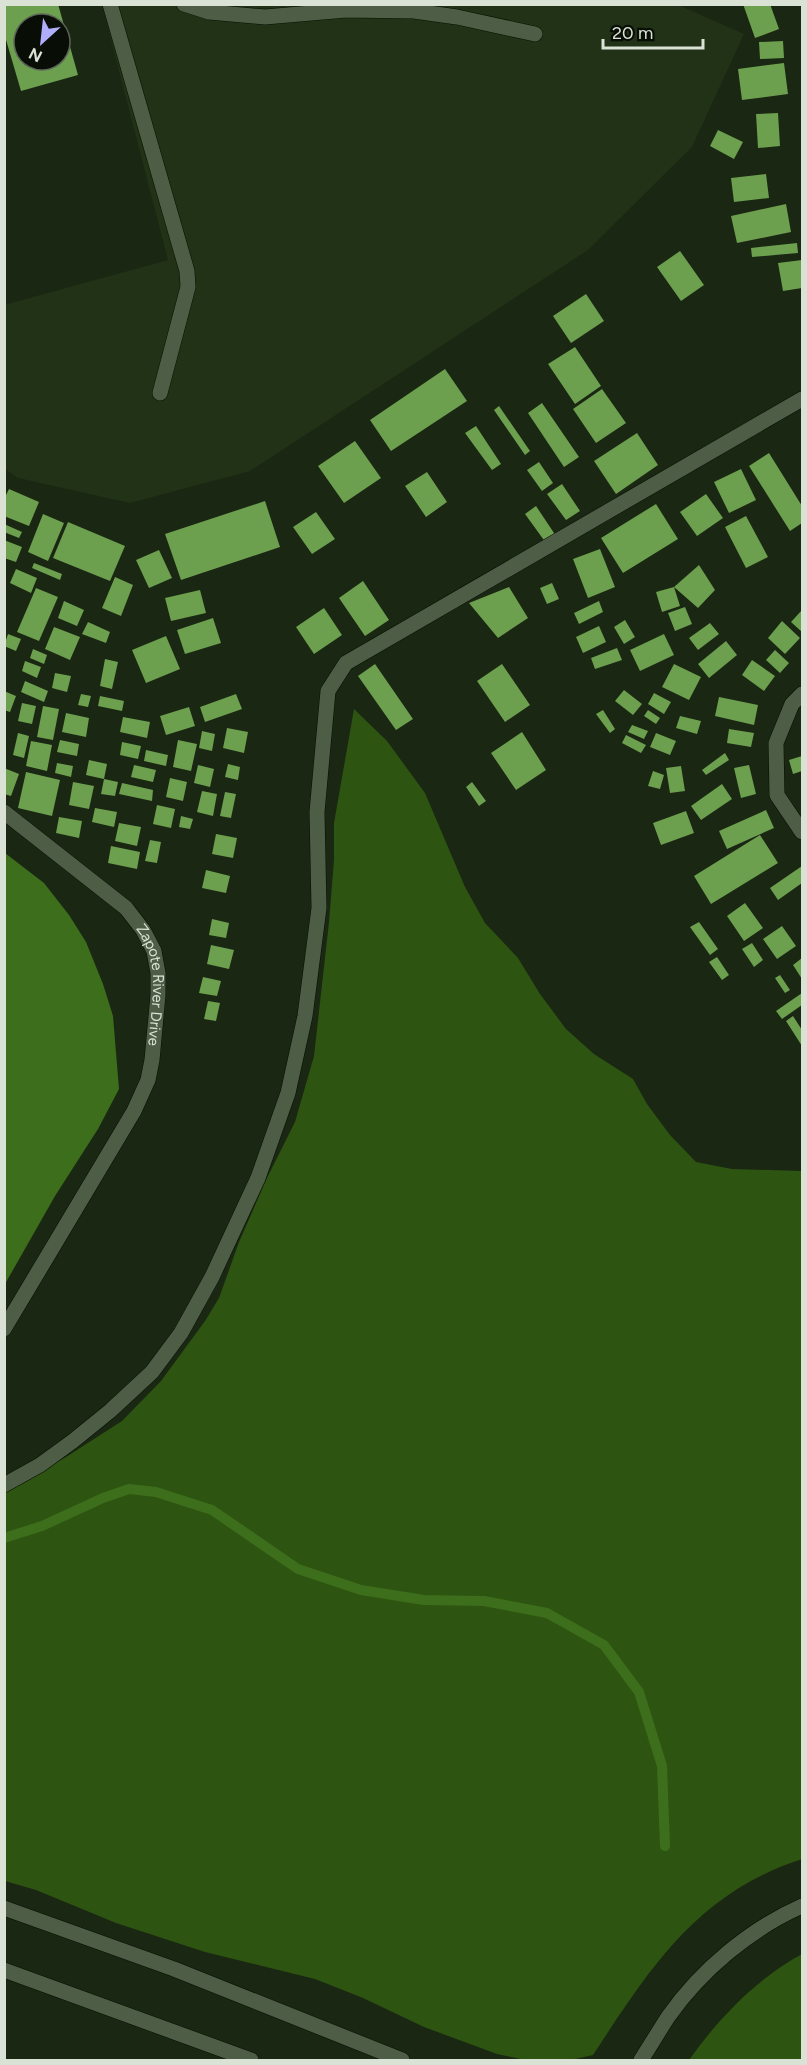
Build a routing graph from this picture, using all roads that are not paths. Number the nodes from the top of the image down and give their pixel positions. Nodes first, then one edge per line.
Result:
1 (110, 4) edge
2 (184, 4) edge
3 (535, 34) dead end
4 (160, 393) dead end
5 (802, 399) edge
6 (802, 694) edge
7 (4, 813) edge
8 (802, 832) edge
9 (4, 1329) edge
10 (4, 1485) edge
11 (802, 1906) edge
12 (4, 1908) edge
13 (4, 1970) edge
14 (251, 2061) edge
15 (402, 2061) edge
16 (641, 2061) edge

1 - 4 street
2 - 3 street
5 - 10 street
6 - 8 street
7 - 9 street, Zapote River Drive
11 - 16 street
12 - 15 street
13 - 14 street

